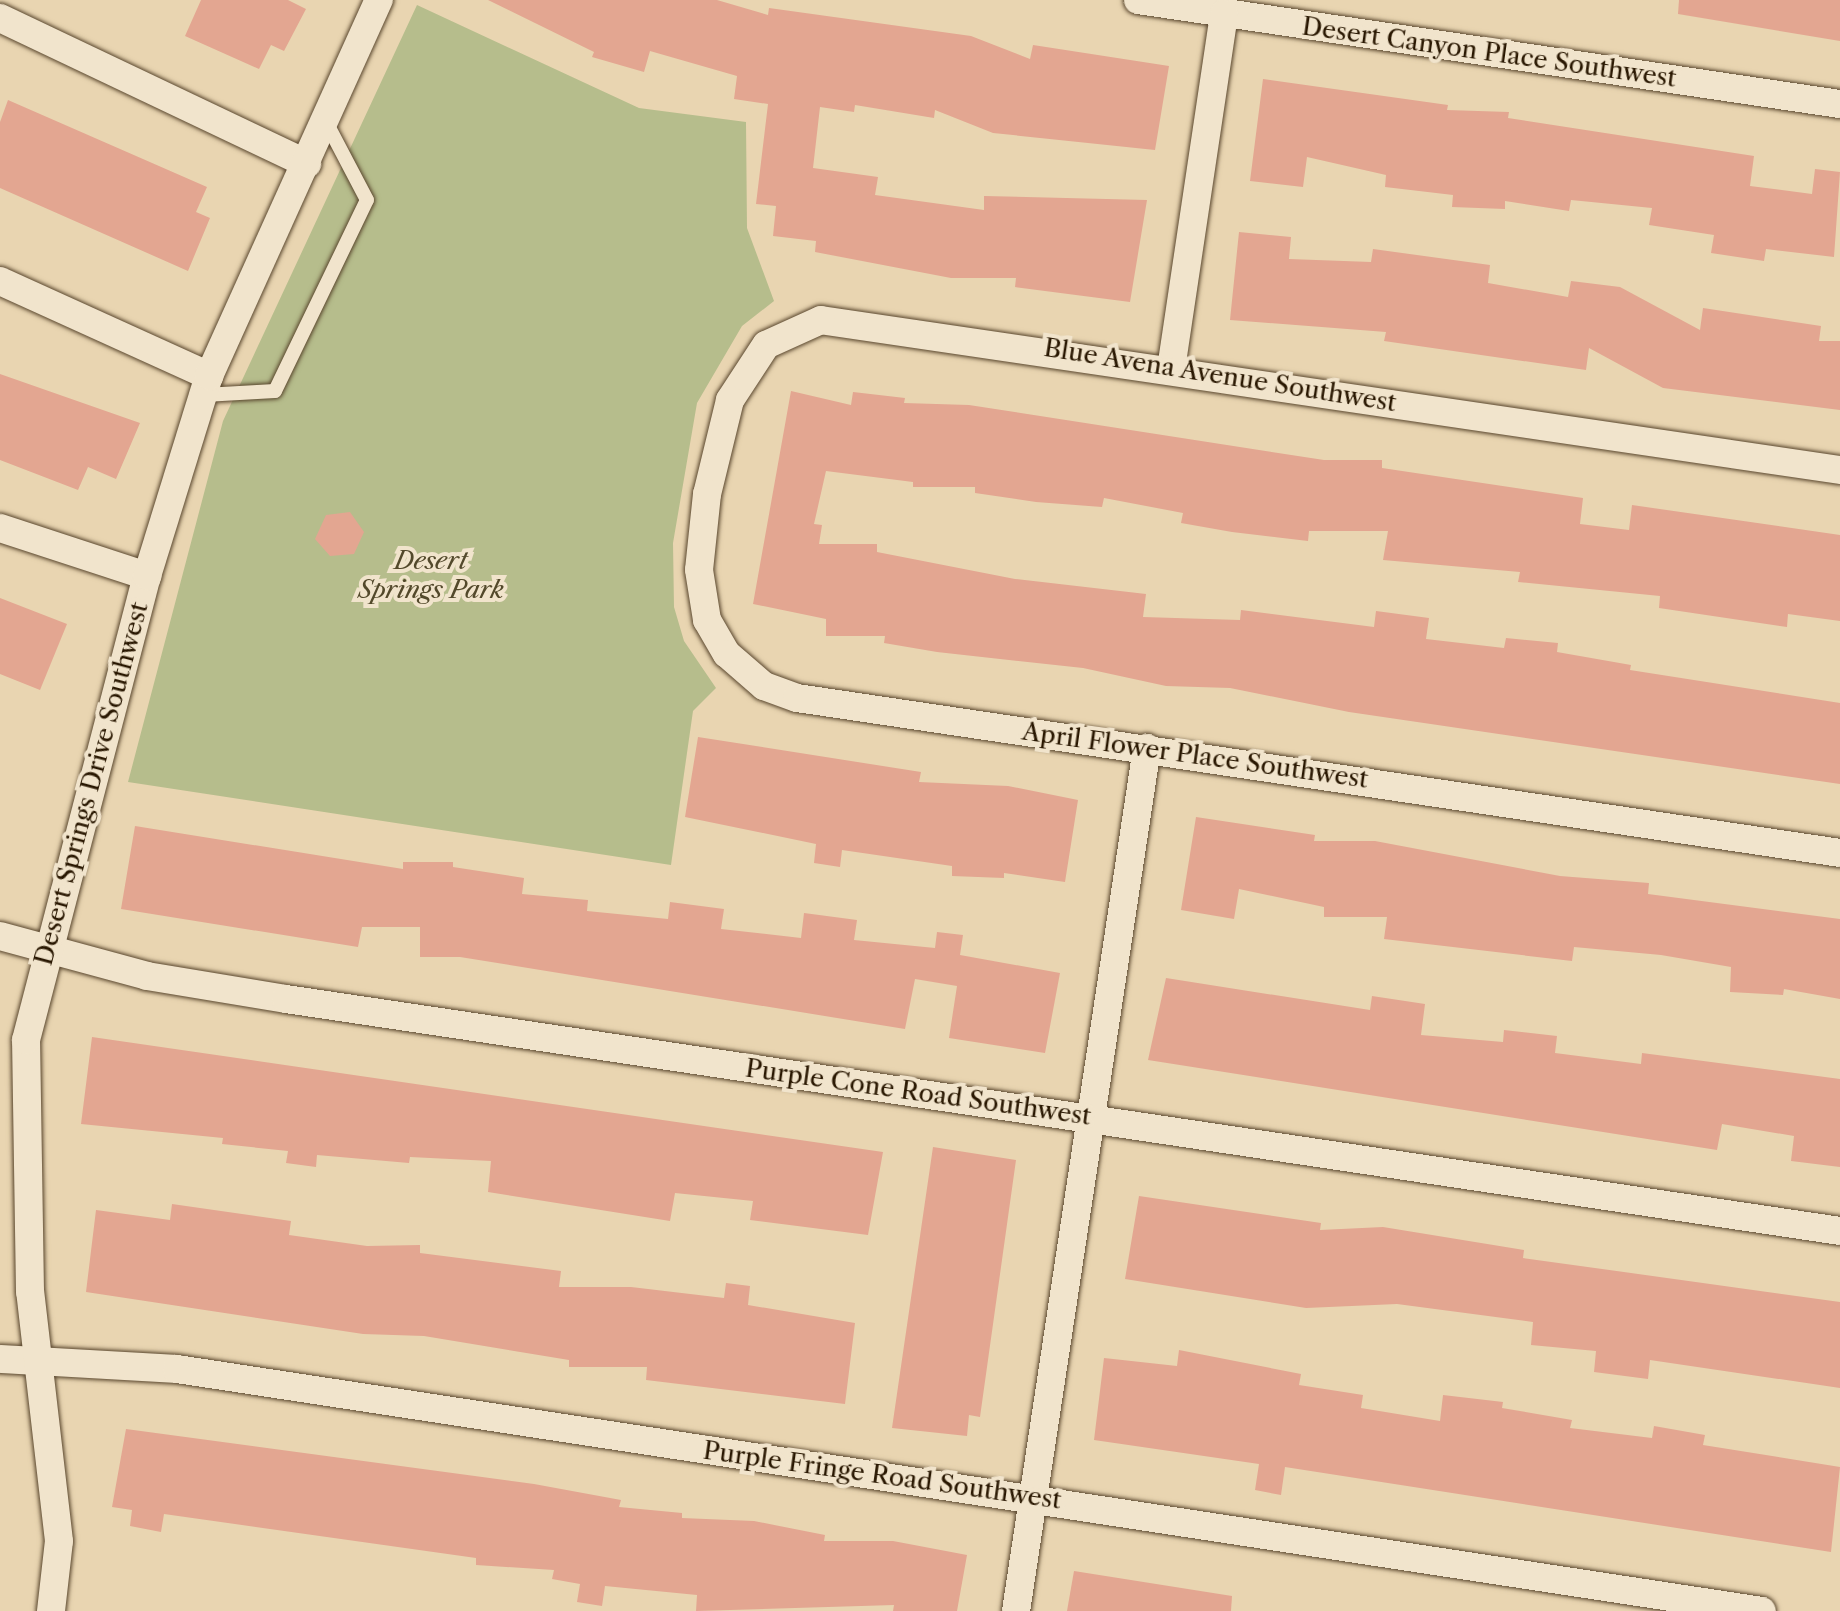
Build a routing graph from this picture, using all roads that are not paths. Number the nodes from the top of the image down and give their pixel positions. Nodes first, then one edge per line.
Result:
1 (380, 0) edge
2 (1138, 0) edge
3 (1224, 14) junction
4 (0, 18) edge
5 (1840, 104) edge
6 (326, 122) junction
7 (306, 164) junction
8 (0, 281) edge
9 (1172, 370) junction
10 (207, 385) junction
11 (1840, 470) edge
12 (706, 494) joint
13 (0, 528) edge
14 (147, 576) junction
15 (1147, 748) junction
16 (1840, 853) edge
17 (0, 936) edge
18 (47, 949) junction
19 (1094, 1120) junction
20 (1840, 1231) edge
21 (0, 1359) edge
22 (41, 1362) junction
23 (1032, 1496) junction
24 (52, 1611) edge
25 (1016, 1611) edge
26 (1762, 1611) edge

1 - 6 street, Desert Springs Drive Southwest
2 - 3 street, Desert Canyon Place Southwest
3 - 5 street, Desert Canyon Place Southwest
3 - 9 street
4 - 7 street
6 - 7 street, Desert Springs Drive Southwest
6 - 10 lane
7 - 10 street, Desert Springs Drive Southwest
8 - 10 street
9 - 11 street, Blue Avena Avenue Southwest
9 - 12 street, Blue Avena Avenue Southwest
10 - 14 street, Desert Springs Drive Southwest
12 - 15 street, April Flower Place Southwest
13 - 14 street
14 - 18 street, Desert Springs Drive Southwest
15 - 16 street, April Flower Place Southwest
15 - 19 street
17 - 18 street, Purple Cone Road Southwest
18 - 19 street, Purple Cone Road Southwest
18 - 22 street, Desert Springs Drive Southwest
19 - 20 street, Purple Cone Road Southwest
19 - 23 street
21 - 22 street, Purple Fringe Road Southwest
22 - 23 street, Purple Fringe Road Southwest
22 - 24 street, Desert Springs Drive Southwest
23 - 25 street
23 - 26 street, Purple Fringe Road Southwest

